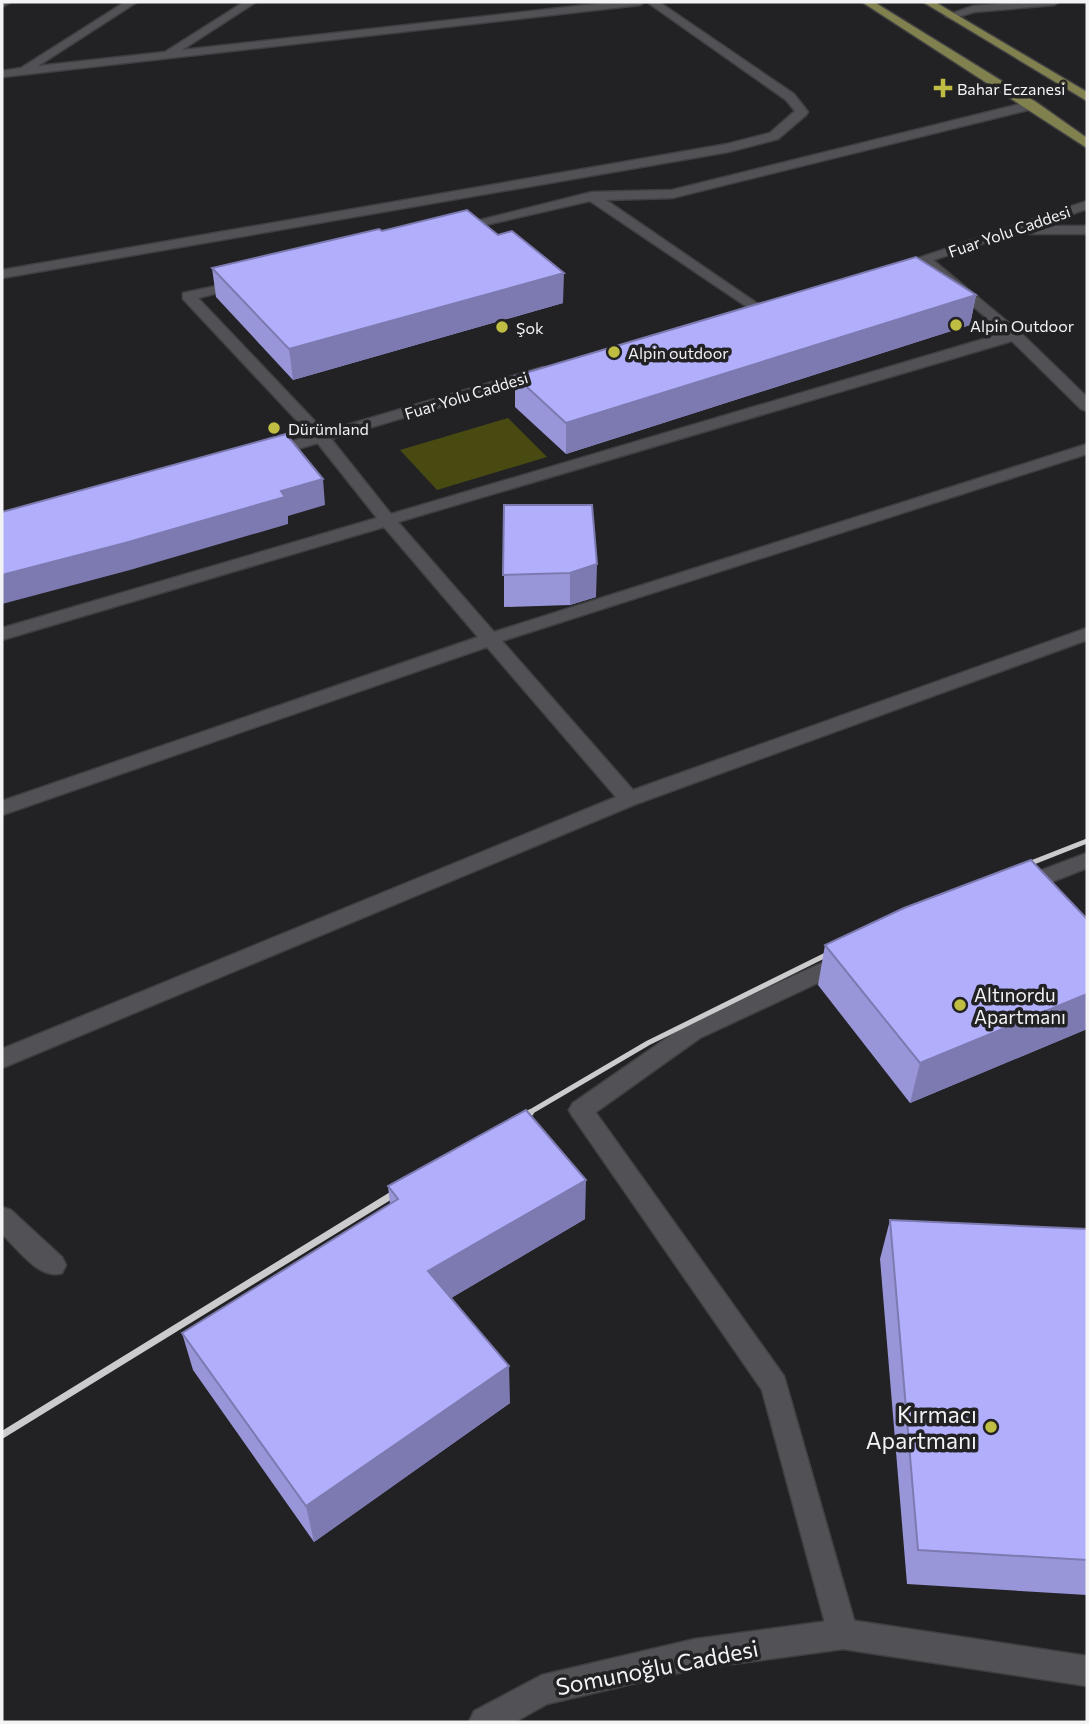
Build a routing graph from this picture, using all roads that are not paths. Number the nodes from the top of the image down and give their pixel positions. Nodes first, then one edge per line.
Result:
1 (132, 2) edge
2 (251, 2) edge
3 (640, 2) edge
4 (652, 2) edge
5 (867, 2) edge
6 (928, 2) edge
7 (1054, 2) edge
8 (951, 16) junction
9 (165, 56) junction
10 (22, 72) junction
11 (2, 74) edge
12 (1087, 97) edge
13 (1032, 105) junction
14 (1087, 144) edge
15 (592, 196) junction
16 (1087, 205) edge
17 (444, 230) edge
18 (1087, 230) edge
19 (1003, 231) junction
20 (927, 260) junction
21 (2, 274) edge
22 (875, 275) edge
23 (255, 279) edge
24 (730, 316) edge
25 (1015, 335) junction
26 (558, 368) edge
27 (1087, 405) edge
28 (322, 438) junction
29 (1087, 449) edge
30 (255, 456) edge
31 (387, 520) junction
32 (2, 634) edge
33 (1087, 634) edge
34 (491, 639) junction
35 (629, 799) junction
36 (2, 808) edge
37 (1087, 860) edge
38 (997, 895) edge
39 (869, 949) edge
40 (2, 1059) edge
41 (2, 1218) edge
42 (53, 1265) dead end
43 (843, 1634) junction
44 (1087, 1671) edge
45 (485, 1722) edge

1 - 10 street
2 - 9 street
3 - 9 street
4 - 21 street
5 - 13 main road
6 - 8 main road
7 - 8 street
8 - 12 main road
9 - 10 street
10 - 11 street
13 - 14 main road
13 - 15 street
15 - 17 street
15 - 24 street
16 - 19 street, Fuar Yolu Caddesi
18 - 19 street
19 - 20 street, Fuar Yolu Caddesi
20 - 22 street, Fuar Yolu Caddesi
20 - 25 street
23 - 28 street
25 - 27 street
25 - 31 street
26 - 28 street, Fuar Yolu Caddesi
28 - 30 street, Fuar Yolu Caddesi
28 - 31 street
29 - 34 street
31 - 32 street
31 - 34 street
33 - 35 street
34 - 35 street
34 - 36 street
35 - 40 street
37 - 38 street
39 - 43 street
41 - 42 street
43 - 44 street, Somunoğlu Caddesi
43 - 45 street, Somunoğlu Caddesi

